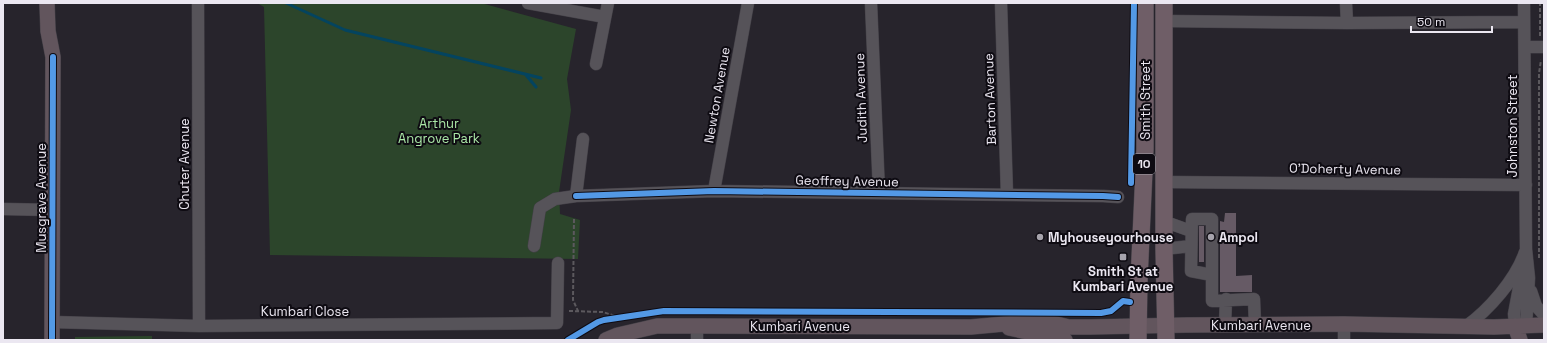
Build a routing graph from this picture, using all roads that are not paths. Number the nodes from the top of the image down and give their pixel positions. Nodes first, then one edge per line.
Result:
1 (198, 3) edge
2 (528, 3) edge
3 (608, 3) edge
4 (748, 3) edge
5 (871, 3) edge
6 (1000, 3) edge
7 (1145, 3) edge
8 (1164, 3) edge
9 (1346, 3) edge
10 (1524, 3) edge
11 (54, 4) edge
12 (605, 17) junction
13 (1164, 21) junction
14 (1524, 22) junction
15 (1347, 23) junction
16 (1542, 42) edge
17 (1525, 47) junction
18 (596, 64) dead end
19 (583, 140) dead end
20 (1163, 182) junction
21 (1526, 185) junction
22 (714, 191) junction
23 (879, 192) junction
24 (1007, 195) junction
25 (576, 196) junction
26 (1118, 197) dead end
27 (3, 209) edge
28 (52, 210) junction
29 (1164, 220) junction
30 (1191, 231) junction
31 (534, 246) dead end
32 (1191, 246) junction
33 (1164, 249) junction
34 (1526, 249) junction
35 (558, 263) dead end
36 (1212, 275) junction
37 (1529, 278) junction
38 (1226, 299) junction
39 (1544, 315) edge
40 (52, 322) junction
41 (1344, 324) junction
42 (1544, 324) edge
43 (1226, 325) junction
44 (1255, 325) junction
45 (199, 326) junction
46 (996, 326) junction
47 (1465, 326) junction
48 (1165, 332) edge
49 (697, 333) edge
50 (1138, 333) edge
51 (1521, 333) edge
52 (52, 340) edge
53 (606, 340) edge
54 (1065, 340) edge
55 (1344, 340) edge

1 - 45 street, Chuter Avenue
2 - 12 street
3 - 12 street
4 - 22 street, Newton Avenue
5 - 23 street, Judith Avenue
6 - 24 street, Barton Avenue
7 - 50 highway, Smith Street / 10
8 - 13 highway, Smith Street / 10
9 - 15 street
10 - 14 street, Johnston Street
11 - 28 main road, Musgrave Avenue
12 - 18 street
13 - 15 street
13 - 20 highway, Smith Street / 10
14 - 15 street
14 - 17 street, Johnston Street
16 - 17 street
17 - 21 street, Johnston Street
19 - 25 street
20 - 21 street, O'Doherty Avenue
20 - 29 highway, Smith Street / 10
21 - 34 street, Johnston Street
22 - 23 street, Geoffrey Avenue
22 - 25 street, Geoffrey Avenue
23 - 24 street, Geoffrey Avenue
24 - 26 street, Geoffrey Avenue
25 - 31 street, Geoffrey Avenue
27 - 28 street
28 - 40 main road, Musgrave Avenue
29 - 30 street
29 - 33 highway, Smith Street / 10
30 - 32 street
30 - 36 street
32 - 33 street
32 - 36 street
33 - 48 highway, Smith Street / 10
34 - 37 street, Johnston Street
34 - 47 street
34 - 51 street, Johnston Street
35 - 45 street, Kumbari Close
36 - 38 street
37 - 39 street
37 - 51 street, Johnston Street
38 - 43 street
38 - 44 street
40 - 45 street, Kumbari Close
40 - 52 main road, Musgrave Avenue
41 - 44 main road, Kumbari Avenue
41 - 47 main road, Kumbari Avenue
41 - 55 street
42 - 51 main road, Kumbari Avenue
43 - 44 main road, Kumbari Avenue
43 - 48 main road, Kumbari Avenue
46 - 49 main road, Kumbari Avenue
46 - 50 main road, Kumbari Avenue
46 - 54 main road, Kumbari Avenue
47 - 51 main road, Kumbari Avenue
48 - 50 main road, Kumbari Avenue
49 - 53 main road, Kumbari Avenue

